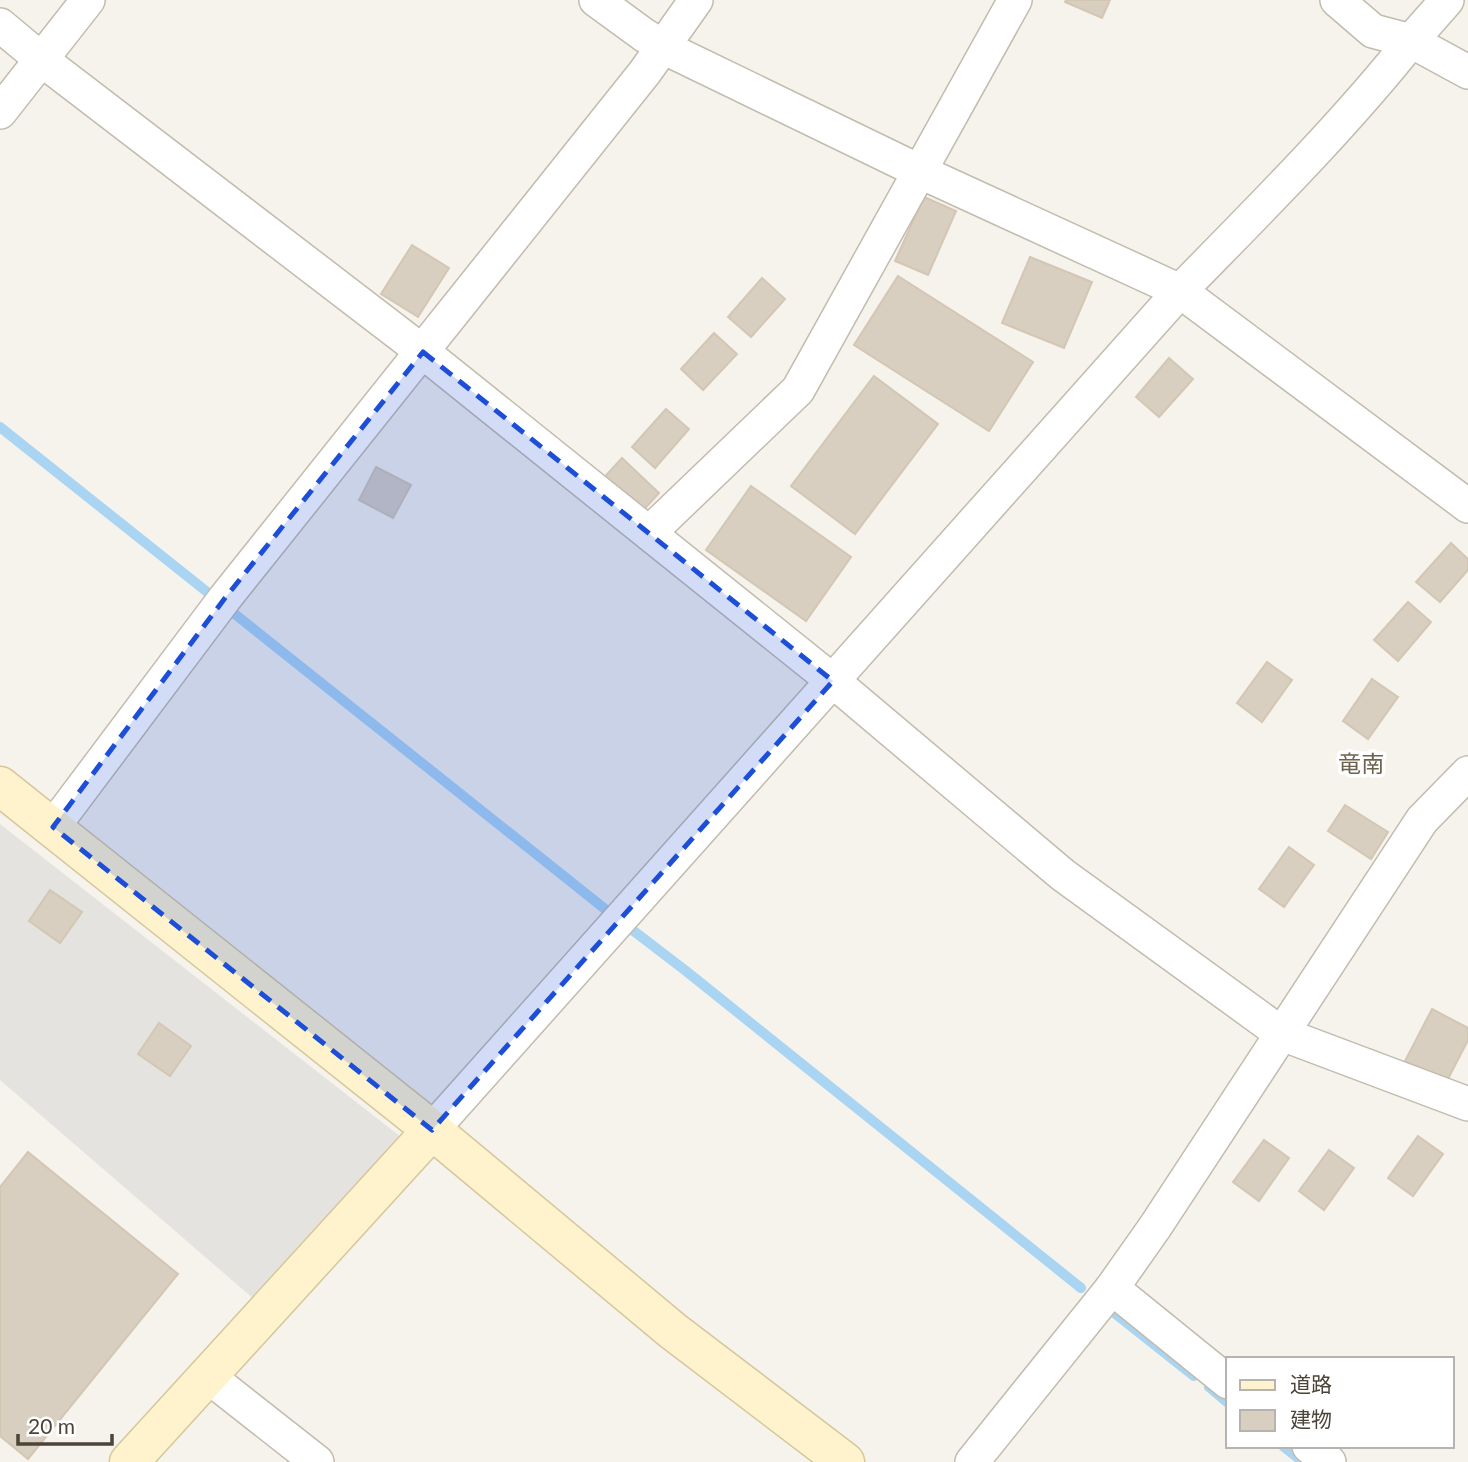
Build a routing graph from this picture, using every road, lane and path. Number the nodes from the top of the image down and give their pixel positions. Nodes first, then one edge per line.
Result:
1 (88, 0) edge
2 (596, 0) edge
3 (696, 0) edge
4 (1015, 0) edge
5 (1337, 0) edge
6 (1447, 0) edge
7 (0, 25) edge
8 (1411, 41) junction
9 (663, 47) junction
10 (42, 60) junction
11 (1468, 72) edge
12 (0, 112) edge
13 (919, 171) junction
14 (1180, 291) junction
15 (423, 352) junction
16 (1468, 506) edge
17 (649, 533) junction
18 (833, 681) junction
19 (1468, 773) edge
20 (0, 786) edge
21 (53, 827) junction
22 (1282, 1034) junction
23 (1468, 1104) edge
24 (432, 1130) junction
25 (1112, 1288) junction
26 (209, 1377) junction
27 (1226, 1380) edge
28 (1312, 1448) edge
29 (129, 1462) edge
30 (317, 1462) edge
31 (845, 1462) edge
32 (972, 1462) edge
33 (1329, 1462) edge

1 - 10 street
2 - 9 street
3 - 9 street
4 - 13 street
5 - 8 street
6 - 8 street
7 - 10 street
8 - 11 street
8 - 14 street
9 - 13 street
9 - 15 street
10 - 12 street
10 - 15 street
13 - 14 street
13 - 17 street
14 - 16 street
14 - 18 street
15 - 17 street
15 - 21 street
17 - 18 street
18 - 22 street
18 - 24 street
19 - 22 street
20 - 21 street
21 - 24 street
22 - 23 street
22 - 25 street
24 - 26 street
24 - 31 street
25 - 27 street
25 - 32 street
26 - 29 street
26 - 30 street
28 - 33 street

